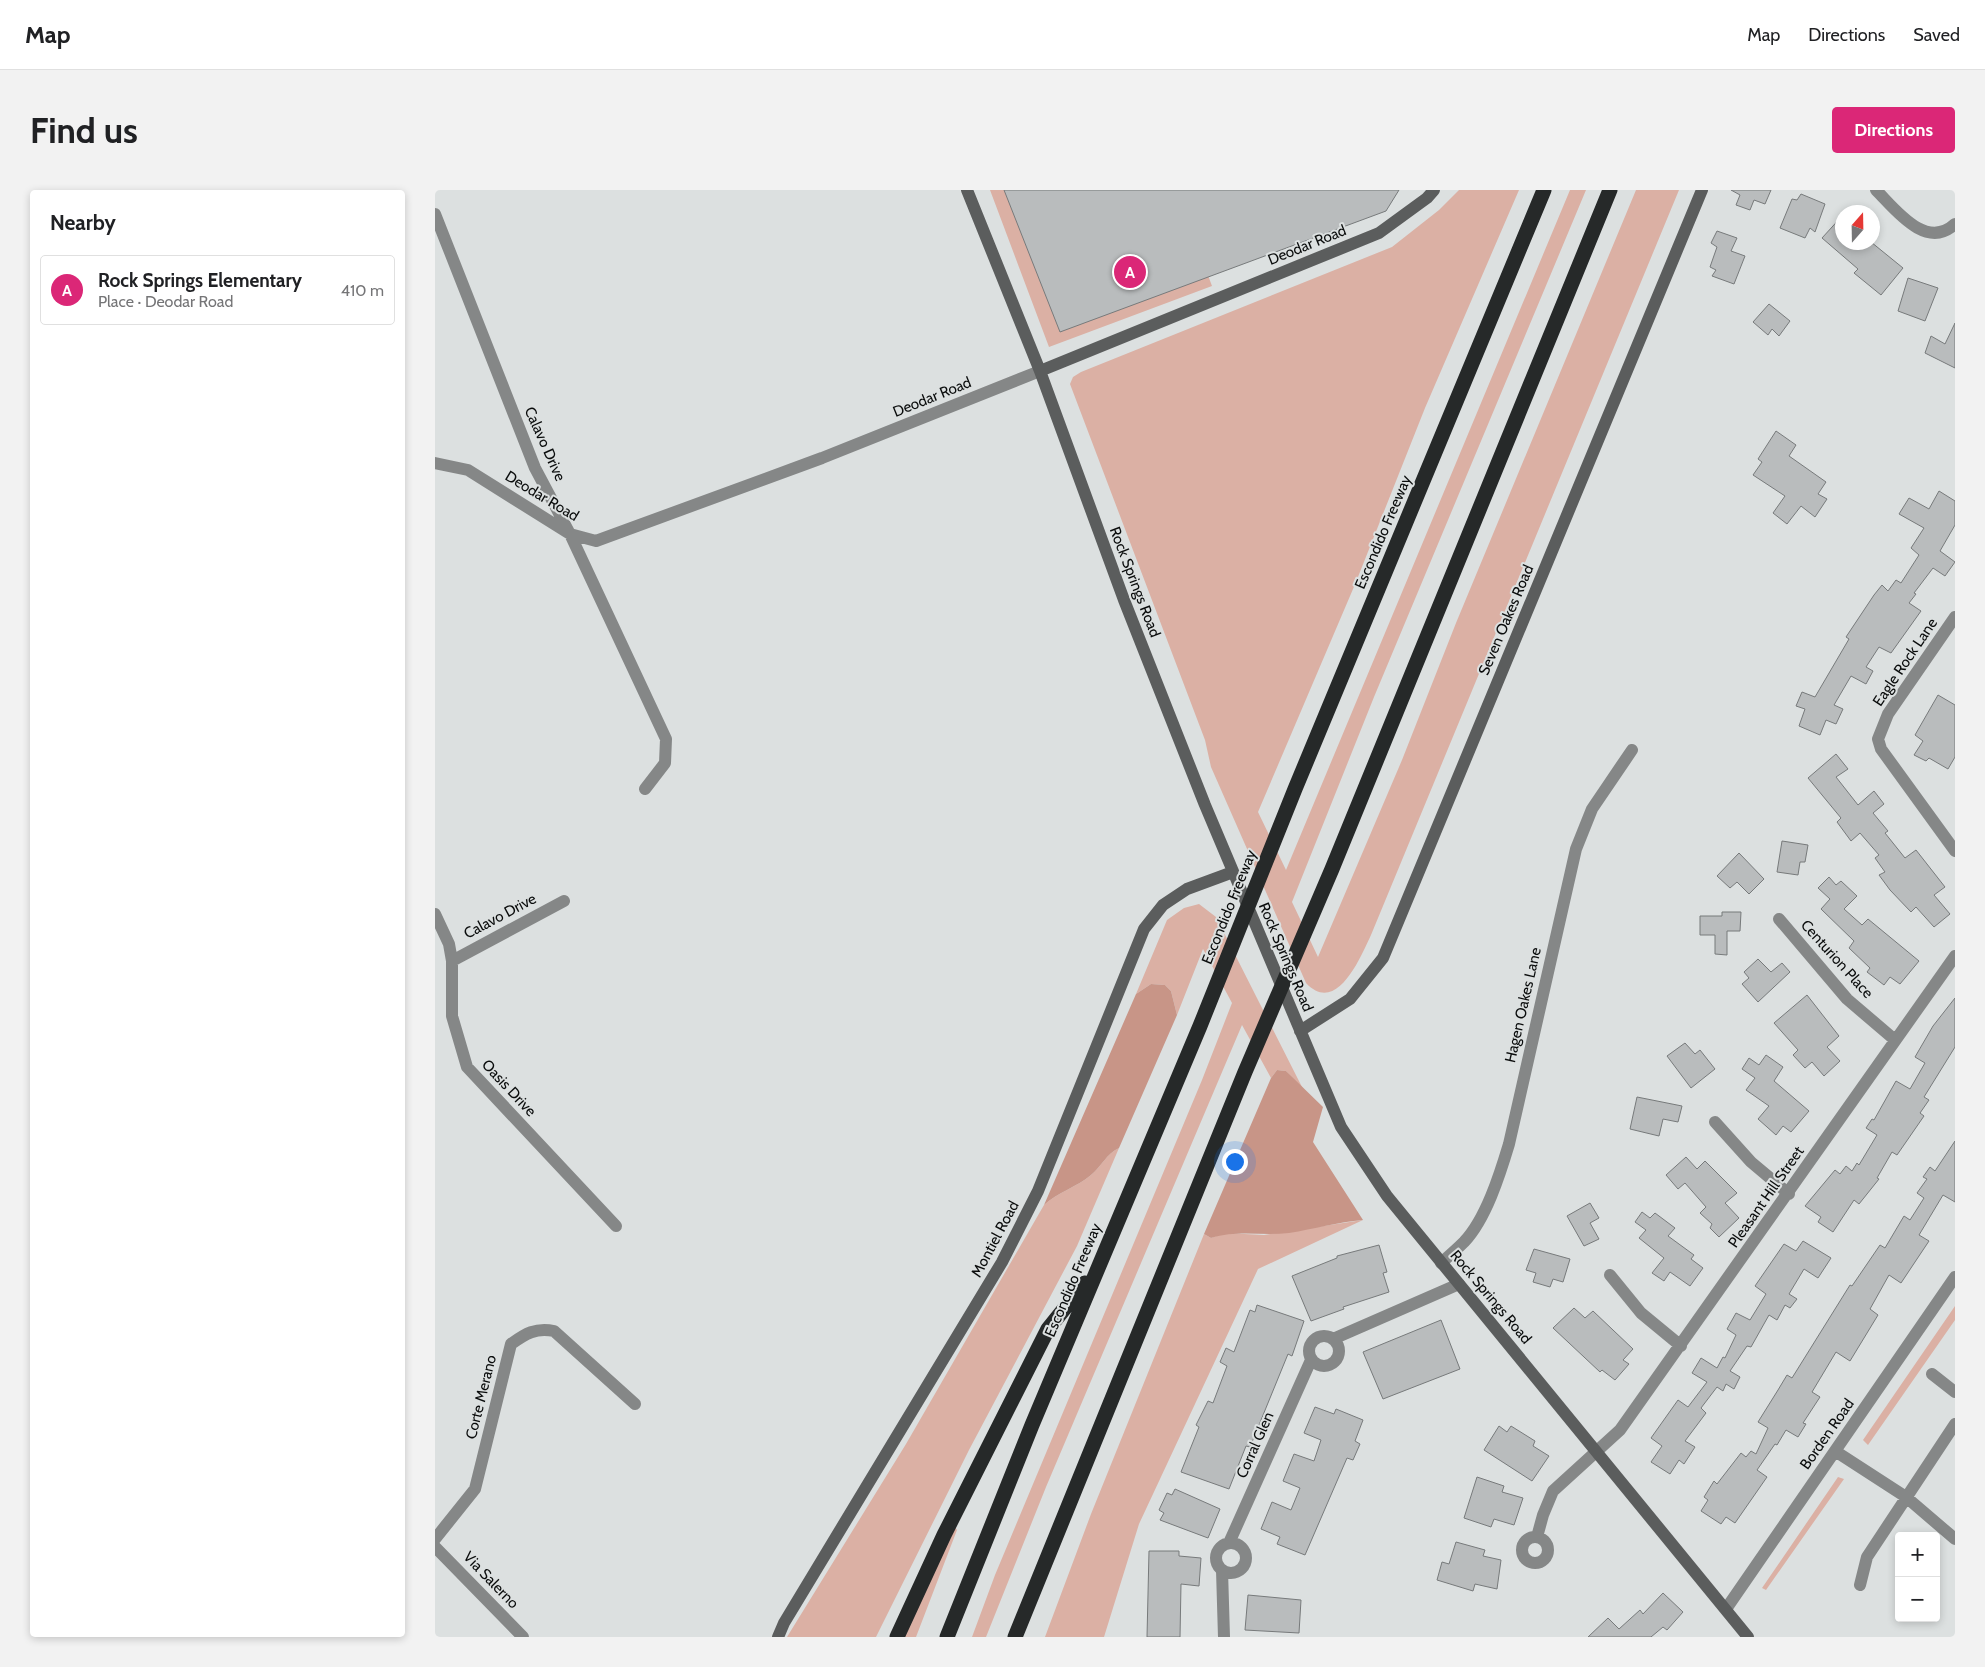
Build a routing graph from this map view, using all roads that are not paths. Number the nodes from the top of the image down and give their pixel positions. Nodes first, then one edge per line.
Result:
1 (967, 190) edge
2 (1433, 190) edge
3 (1544, 190) edge
4 (1610, 190) edge
5 (1702, 190) edge
6 (1876, 190) edge
7 (435, 214) edge
8 (1955, 224) edge
9 (1040, 371) junction
10 (435, 463) edge
11 (570, 534) junction
12 (1955, 617) edge
13 (1632, 750) dead end
14 (645, 788) dead end
15 (1955, 851) edge
16 (1233, 872) junction
17 (564, 901) dead end
18 (435, 914) edge
19 (1779, 919) dead end
20 (1955, 956) edge
21 (452, 961) junction
22 (1300, 1031) junction
23 (1895, 1040) junction
24 (1715, 1122) dead end
25 (1789, 1194) junction
26 (616, 1226) dead end
27 (1441, 1263) junction
28 (1097, 1268) junction
29 (1610, 1276) dead end
30 (1955, 1277) edge
31 (1459, 1284) junction
32 (1333, 1339) junction
33 (1681, 1346) junction
34 (1311, 1360) junction
35 (1932, 1374) dead end
36 (1955, 1392) edge
37 (635, 1404) dead end
38 (1955, 1424) edge
39 (1596, 1450) junction
40 (1835, 1450) junction
41 (1906, 1497) junction
42 (1537, 1537) dead end
43 (435, 1539) edge
44 (1955, 1539) edge
45 (1229, 1543) junction
46 (435, 1547) edge
47 (1222, 1570) junction
48 (1860, 1585) dead end
49 (1726, 1609) junction
50 (523, 1637) edge
51 (778, 1637) edge
52 (897, 1637) edge
53 (947, 1637) edge
54 (1015, 1637) edge
55 (1224, 1637) edge
56 (1748, 1637) edge

1 - 9 street, Rock Springs Road
2 - 9 street, Deodar Road
3 - 28 highway, Escondido Freeway
4 - 54 highway
5 - 22 street, Seven Oakes Road
6 - 8 street
7 - 11 street, Calavo Drive
9 - 11 street, Deodar Road
9 - 16 street, Rock Springs Road
10 - 11 street, Deodar Road
11 - 14 street, Calavo Drive
12 - 15 street, Eagle Rock Lane
13 - 27 street, Hagen Oakes Lane
16 - 22 street, Rock Springs Road
16 - 51 street, Montiel Road
17 - 21 street, Calavo Drive
18 - 21 street, Oasis Drive
19 - 23 street, Centurion Place
20 - 23 street, Pleasant Hill Street
21 - 26 street, Oasis Drive
22 - 27 street, Rock Springs Road
23 - 25 street, Pleasant Hill Street
24 - 25 street
25 - 33 street, Pleasant Hill Street
27 - 31 street, Rock Springs Road
28 - 52 highway
28 - 53 highway, Escondido Freeway
29 - 33 street
30 - 40 street, Borden Road
31 - 32 street, Corral Glen
31 - 39 street, Rock Springs Road
32 - 34 street, Corral Glen
32 - 34 street
33 - 39 street, Pleasant Hill Street
34 - 45 street, Corral Glen
35 - 36 street
37 - 43 street, Corte Merano
38 - 41 street
39 - 42 street, Pleasant Hill Street
39 - 49 street, Rock Springs Road
40 - 41 street
40 - 49 street, Borden Road
41 - 44 street
41 - 48 street
45 - 47 street, Corral Glen
45 - 47 street
46 - 50 street, Via Salerno
47 - 55 street, Corral Glen
49 - 56 street, Rock Springs Road

